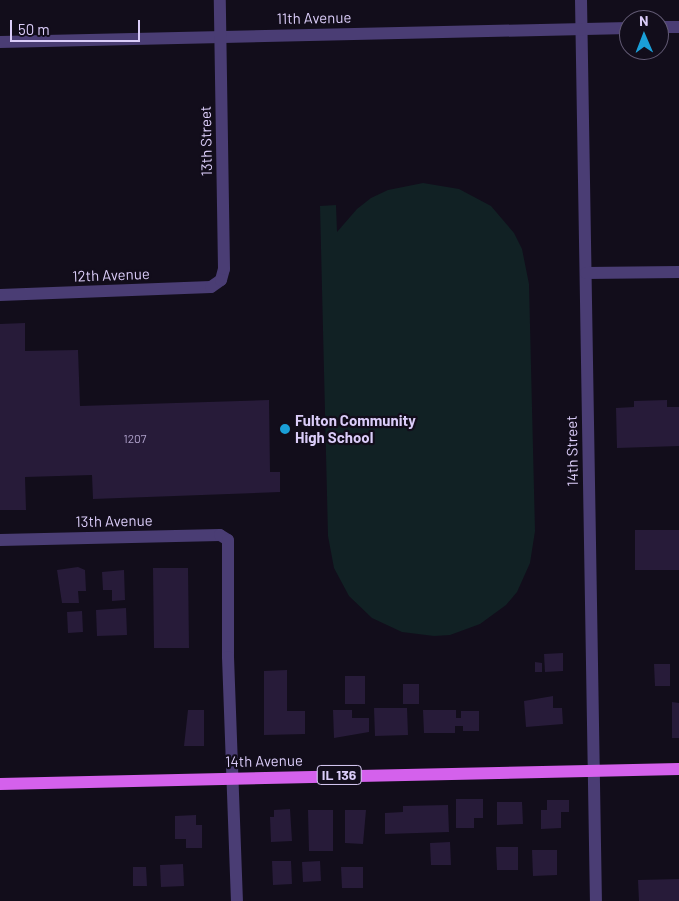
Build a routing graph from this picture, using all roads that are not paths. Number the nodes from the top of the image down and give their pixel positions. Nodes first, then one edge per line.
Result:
1 (220, 0) edge
2 (581, 0) edge
3 (619, 28) edge
4 (582, 29) junction
5 (221, 37) junction
6 (0, 42) edge
7 (679, 272) edge
8 (586, 273) junction
9 (221, 280) joint
10 (0, 295) edge
11 (0, 540) edge
12 (679, 768) edge
13 (594, 769) junction
14 (232, 778) junction
15 (0, 784) edge
16 (238, 901) edge
17 (596, 901) edge

1 - 5 street, 13th Street
2 - 4 street, 14th Street
3 - 4 street, 11th Avenue
4 - 5 street, 11th Avenue
4 - 8 street, 14th Street
5 - 6 street, 11th Avenue
5 - 9 street, 13th Street
7 - 8 street
8 - 13 street, 14th Street
9 - 10 street, 12th Avenue
11 - 14 street, 13th Avenue
12 - 13 main road, 14th Avenue / IL 136
13 - 14 main road, 14th Avenue / IL 136
13 - 17 street, 14th Street
14 - 15 main road, 14th Avenue / IL 136
14 - 16 street

